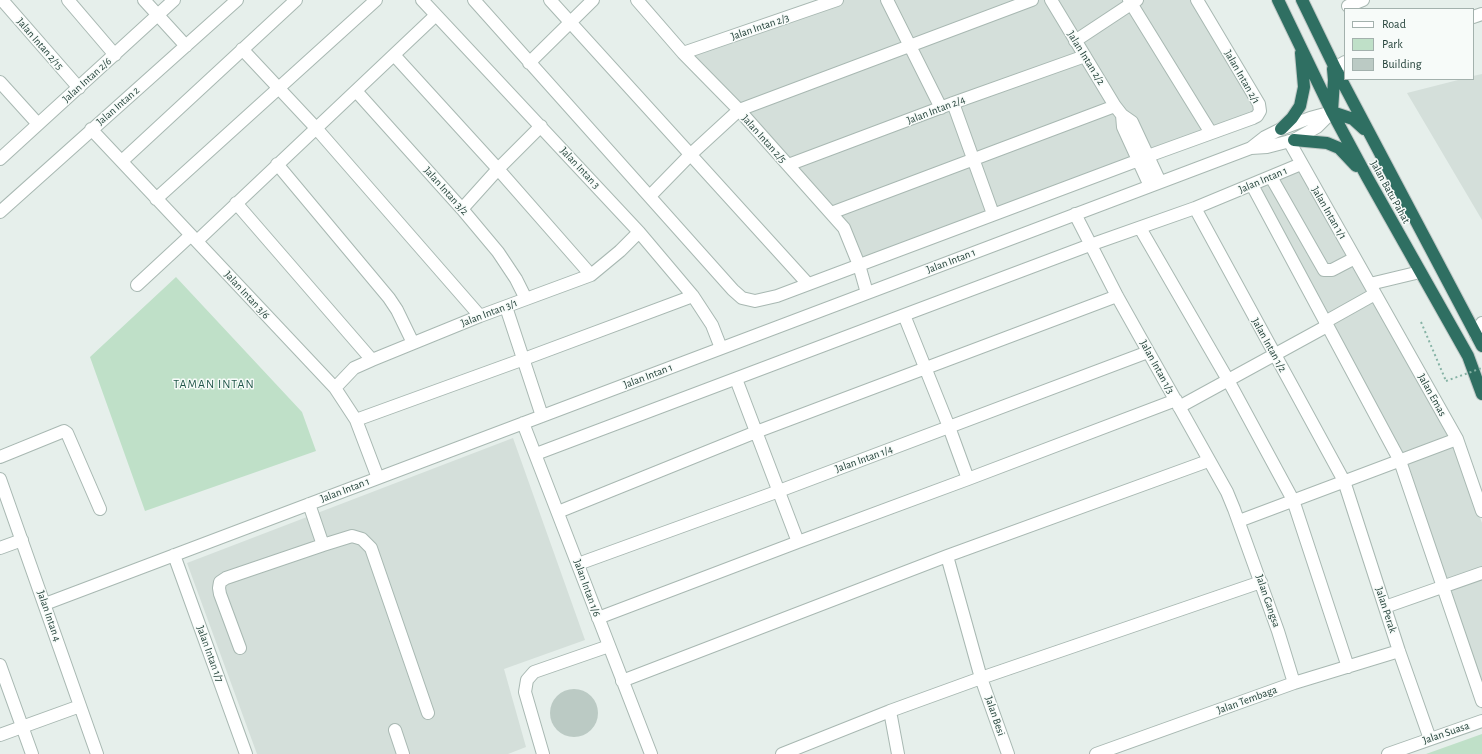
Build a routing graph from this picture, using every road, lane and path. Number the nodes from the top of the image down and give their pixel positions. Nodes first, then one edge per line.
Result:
1 (2, 0) edge
2 (68, 0) edge
3 (144, 0) edge
4 (174, 0) edge
5 (237, 0) edge
6 (296, 0) edge
7 (376, 0) edge
8 (422, 0) edge
9 (474, 0) edge
10 (550, 0) edge
11 (593, 0) edge
12 (837, 0) edge
13 (887, 0) edge
14 (1032, 0) edge
15 (1051, 0) edge
16 (1197, 0) edge
17 (1278, 0) edge
18 (1302, 0) edge
19 (1363, 0) edge
20 (1133, 1) edge
21 (644, 2) edge
22 (1347, 5) edge
23 (158, 15) junction
24 (436, 16) junction
25 (569, 22) junction
26 (1075, 41) junction
27 (186, 46) junction
28 (910, 46) junction
29 (1300, 46) junction
30 (242, 49) junction
31 (684, 53) junction
32 (115, 55) junction
33 (394, 55) junction
34 (1085, 56) junction
35 (529, 63) junction
36 (1337, 64) edge
37 (1344, 79) edge
38 (1344, 80) edge
39 (0, 82) edge
40 (79, 88) junction
41 (278, 88) junction
42 (356, 90) junction
43 (953, 103) junction
44 (941, 108) junction
45 (739, 110) junction
46 (1119, 110) junction
47 (1332, 112) junction
48 (38, 124) junction
49 (541, 126) junction
50 (316, 128) junction
51 (91, 129) junction
52 (1281, 129) junction
53 (1211, 133) junction
54 (1369, 133) junction
55 (1291, 141) junction
56 (1251, 148) junction
57 (690, 155) junction
58 (1143, 158) junction
59 (0, 159) edge
60 (973, 159) junction
61 (122, 161) junction
62 (277, 164) junction
63 (1301, 164) junction
64 (788, 165) junction
65 (498, 169) junction
66 (1271, 177) junction
67 (1367, 177) junction
68 (1155, 184) junction
69 (1252, 185) junction
70 (650, 196) junction
71 (156, 199) junction
72 (236, 203) junction
73 (1195, 208) junction
74 (462, 209) junction
75 (0, 212) edge
76 (831, 212) junction
77 (993, 214) junction
78 (1075, 214) junction
79 (1140, 228) junction
80 (639, 232) junction
81 (194, 238) junction
82 (1090, 245) junction
83 (1355, 258) junction
84 (859, 265) junction
85 (1420, 272) junction
86 (591, 275) junction
87 (808, 284) junction
88 (137, 285) dead end
89 (1372, 289) junction
90 (866, 293) junction
91 (693, 296) junction
92 (1118, 296) junction
93 (526, 299) junction
94 (506, 307) junction
95 (904, 315) junction
96 (480, 316) junction
97 (1421, 322) dead end
98 (1482, 323) edge
99 (1326, 324) junction
100 (1476, 335) junction
101 (413, 343) junction
102 (1482, 346) edge
103 (721, 348) junction
104 (1148, 352) junction
105 (1275, 354) junction
106 (524, 359) junction
107 (372, 360) junction
108 (924, 368) junction
109 (1482, 368) edge
110 (736, 379) junction
111 (1228, 380) junction
112 (335, 388) junction
113 (1482, 394) edge
114 (1178, 403) junction
115 (542, 416) junction
116 (356, 420) junction
117 (523, 423) junction
118 (949, 427) junction
119 (756, 432) junction
120 (1457, 439) junction
121 (536, 454) junction
122 (0, 457) edge
123 (1208, 461) junction
124 (1400, 461) junction
125 (378, 478) junction
126 (0, 479) edge
127 (968, 480) junction
128 (1344, 482) junction
129 (779, 491) junction
130 (1293, 500) junction
131 (309, 504) junction
132 (100, 509) dead end
133 (1482, 511) edge
134 (558, 512) junction
135 (1239, 521) junction
136 (22, 540) junction
137 (798, 542) junction
138 (323, 544) junction
139 (0, 548) edge
140 (174, 555) junction
141 (947, 556) junction
142 (578, 564) junction
143 (1482, 573) edge
144 (1261, 582) junction
145 (1442, 586) junction
146 (45, 604) junction
147 (1385, 607) junction
148 (598, 618) junction
149 (609, 646) junction
150 (240, 648) dead end
151 (1399, 651) junction
152 (0, 666) edge
153 (1348, 667) junction
154 (982, 678) junction
155 (622, 681) junction
156 (1294, 683) junction
157 (1482, 701) edge
158 (80, 706) junction
159 (890, 711) junction
160 (428, 713) dead end
161 (1482, 721) edge
162 (23, 727) junction
163 (395, 730) dead end
164 (0, 735) edge
165 (1430, 738) junction
166 (32, 754) edge
167 (97, 754) edge
168 (246, 754) edge
169 (403, 754) edge
170 (544, 754) edge
171 (651, 754) edge
172 (782, 754) edge
173 (898, 754) edge
174 (1008, 754) edge
175 (1096, 754) edge
176 (1388, 754) edge

1 - 40 street, Jalan Intan 2/15
2 - 32 street
3 - 23 street
4 - 23 street, Jalan Intan 2/6
5 - 27 street, Jalan Intan 2
6 - 30 street
7 - 41 street
8 - 24 street, Jalan Intan 3
9 - 35 street
10 - 25 street
11 - 25 street
12 - 31 street, Jalan Intan 2/3
13 - 28 street
14 - 28 street
15 - 26 street, Jalan Intan 2/2
16 - 53 street, Jalan Intan 2/1
17 - 29 highway, Jalan Batu Pahat
18 - 36 highway, Jalan Batu Pahat
19 - 22 street
20 - 26 street
20 - 53 street
21 - 31 street, Jalan Intan 2/5
23 - 27 street
23 - 32 street, Jalan Intan 2/6
24 - 33 street
24 - 49 street, Jalan Intan 3
25 - 35 street
25 - 57 street
26 - 34 street, Jalan Intan 2/2
27 - 51 street, Jalan Intan 2
28 - 44 street
28 - 45 street
29 - 47 highway, Jalan Batu Pahat
29 - 52 highway
30 - 41 street
30 - 61 street
31 - 45 street, Jalan Intan 2/5
32 - 40 street, Jalan Intan 2/6
33 - 42 street
33 - 65 street
34 - 43 street, Jalan Intan 2/4
34 - 46 street, Jalan Intan 2/2
35 - 70 street
36 - 37 highway, Jalan Batu Pahat
36 - 47 highway
38 - 54 highway, Jalan Batu Pahat
39 - 48 street
40 - 48 street, Jalan Intan 2/6
41 - 50 street
41 - 71 street
42 - 50 street
42 - 74 street, Jalan Intan 3/2
43 - 44 street, Jalan Intan 2/4
43 - 60 street
44 - 64 street, Jalan Intan 2/4
45 - 57 street
45 - 64 street, Jalan Intan 2/5
46 - 58 street, Jalan Intan 2/2
46 - 60 street
47 - 52 street, Jalan Intan 1
47 - 54 highway
47 - 55 street, Jalan Intan 1
47 - 67 highway, Jalan Batu Pahat
48 - 59 street, Jalan Intan 2/6
49 - 65 street
49 - 80 street, Jalan Intan 3
50 - 62 street
50 - 96 street
51 - 61 street, Jalan Intan 3/6
51 - 75 street, Jalan Intan 2
52 - 56 street, Jalan Intan 1
53 - 58 street, Jalan Intan 2/1
54 - 100 highway, Jalan Batu Pahat
55 - 56 street, Jalan Intan 1
55 - 63 street, Jalan Intan 1/1
55 - 67 highway
56 - 68 street, Jalan Intan 1
57 - 70 street
57 - 87 street
58 - 68 street, Jalan Intan 2/2
58 - 77 street
60 - 76 street
60 - 77 street
61 - 71 street, Jalan Intan 3/6
62 - 72 street
62 - 101 street
63 - 66 street, Jalan Intan 1
63 - 83 street, Jalan Intan 1/1
64 - 76 street, Jalan Intan 2/5
65 - 74 street
65 - 86 street
66 - 69 street, Jalan Intan 1
66 - 83 street
67 - 85 highway, Jalan Batu Pahat
68 - 78 street, Jalan Intan 1
69 - 73 street, Jalan Intan 1
69 - 99 street
70 - 87 street
71 - 81 street, Jalan Intan 3/6
72 - 81 street
72 - 107 street
73 - 79 street, Jalan Intan 1
73 - 105 street, Jalan Intan 1/2
74 - 93 street, Jalan Intan 3/2
76 - 84 street, Jalan Intan 2/5
77 - 84 street
78 - 82 street, Jalan Intan 1/3
78 - 90 street, Jalan Intan 1
79 - 82 street, Jalan Intan 1
79 - 111 street
80 - 86 street, Jalan Intan 3/1
80 - 91 street, Jalan Intan 3
81 - 88 street
81 - 112 street, Jalan Intan 3/6
82 - 92 street, Jalan Intan 1/3
82 - 95 street, Jalan Intan 1
83 - 89 street, Jalan Intan 1/1
84 - 87 street
84 - 90 street, Jalan Intan 2/5
85 - 89 street
85 - 113 highway, Jalan Batu Pahat
86 - 93 street, Jalan Intan 3/1
89 - 99 street
89 - 120 street, Jalan Emas
90 - 103 street, Jalan Intan 1
91 - 103 street, Jalan Intan 3
91 - 106 street
92 - 104 street, Jalan Intan 1/3
92 - 108 street
93 - 94 street, Jalan Intan 3/1
94 - 96 street, Jalan Intan 3/1
94 - 106 street
95 - 108 street
95 - 110 street, Jalan Intan 1
96 - 101 street, Jalan Intan 3/1
97 - 109 path, bridge
98 - 100 street
99 - 105 street
99 - 124 street
100 - 102 highway, Jalan Batu Pahat
101 - 107 street, Jalan Intan 3/1
103 - 115 street, Jalan Intan 1
104 - 114 street, Jalan Intan 1/3
104 - 118 street, Jalan Intan 1/4
105 - 111 street
105 - 128 street, Jalan Intan 1/2
106 - 115 street
106 - 116 street
107 - 112 street, Jalan Intan 3/1
108 - 118 street
108 - 119 street
110 - 119 street
110 - 121 street, Jalan Intan 1
111 - 114 street
111 - 130 street
112 - 116 street, Jalan Intan 3/6
114 - 123 street, Jalan Intan 1/3
114 - 127 street
115 - 117 street, Jalan Intan 1
116 - 125 street, Jalan Intan 3/6
117 - 121 street, Jalan Intan 1/6
117 - 125 street, Jalan Intan 1
118 - 127 street
118 - 129 street, Jalan Intan 1/4
119 - 129 street
119 - 134 street
120 - 124 street
120 - 133 street, Jalan Emas
121 - 134 street, Jalan Intan 1/6
122 - 132 street
123 - 135 street, Jalan Intan 1/3
123 - 141 street
124 - 128 street
124 - 145 street
125 - 131 street, Jalan Intan 1
126 - 136 street, Jalan Intan 4
127 - 137 street
128 - 130 street
128 - 147 street, Jalan Perak
129 - 137 street
129 - 142 street, Jalan Intan 1/4
130 - 135 street
130 - 153 street
131 - 138 street
131 - 140 street, Jalan Intan 1
134 - 142 street, Jalan Intan 1/6
135 - 144 street, Jalan Gangsa
136 - 139 street
136 - 146 street, Jalan Intan 4
137 - 148 street
138 - 150 street
138 - 160 street
140 - 146 street, Jalan Intan 1
140 - 168 street, Jalan Intan 1/7
141 - 154 street, Jalan Besi
141 - 155 street
142 - 148 street, Jalan Intan 1/6
143 - 145 street
144 - 154 street
144 - 156 street, Jalan Gangsa
145 - 147 street
145 - 157 street
146 - 158 street, Jalan Intan 4
147 - 151 street, Jalan Perak
148 - 149 street, Jalan Intan 1/6
149 - 155 street, Jalan Intan 1/6
149 - 170 street
151 - 153 street, Jalan Tembaga
151 - 165 street, Jalan Perak
152 - 162 street
153 - 156 street, Jalan Tembaga
154 - 159 street
154 - 174 street, Jalan Besi
155 - 171 street, Jalan Intan 1/6
156 - 175 street, Jalan Tembaga
158 - 162 street
158 - 167 street, Jalan Intan 4
159 - 172 street
159 - 173 street
161 - 165 street, Jalan Suasa
162 - 164 street
162 - 166 street
163 - 169 street
165 - 176 street, Jalan Suasa

